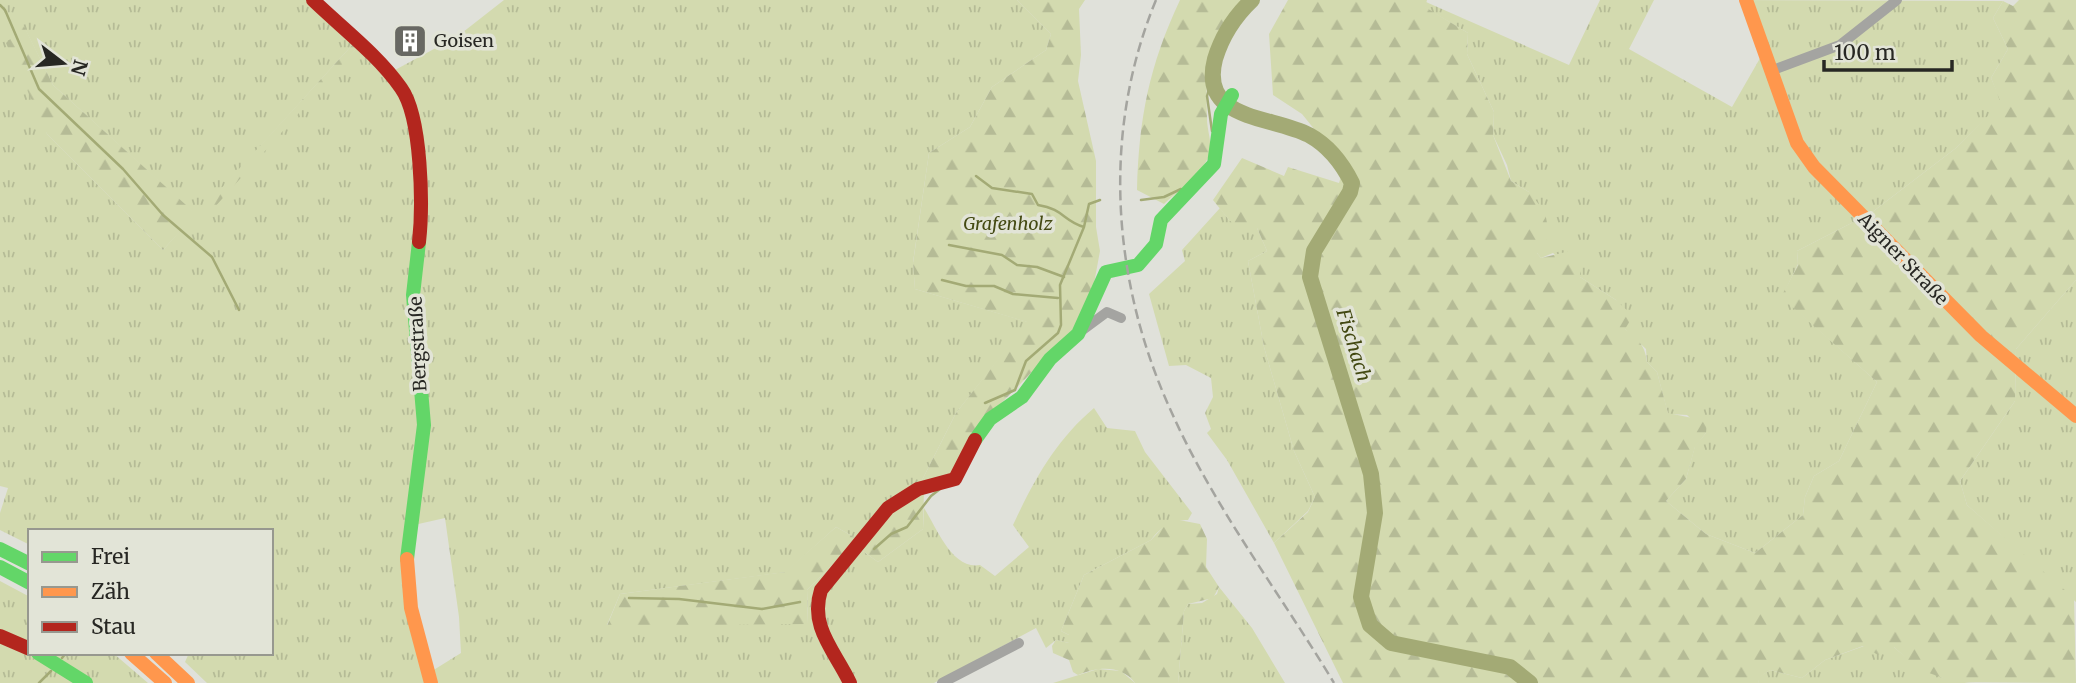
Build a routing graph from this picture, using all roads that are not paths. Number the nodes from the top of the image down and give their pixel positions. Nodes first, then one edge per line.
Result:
1 (313, 0) edge
2 (1746, 0) edge
3 (1897, 0) edge
4 (1773, 70) junction
5 (1232, 95) dead end
6 (1121, 318) dead end
7 (1078, 334) junction
8 (2076, 416) edge
9 (0, 549) edge
10 (28, 564) edge
11 (0, 567) edge
12 (28, 582) edge
13 (0, 636) edge
14 (1019, 643) dead end
15 (28, 648) edge
16 (41, 655) edge
17 (133, 655) edge
18 (158, 655) edge
19 (86, 683) edge
20 (165, 683) edge
21 (188, 683) edge
22 (431, 683) edge
23 (850, 683) edge
24 (942, 683) edge

1 - 22 main road, Bergstraße
2 - 4 main road, Aigner Straße
3 - 4 street
4 - 8 main road, Aigner Straße
5 - 7 main road
6 - 7 street
7 - 23 main road
9 - 10 main road
11 - 12 main road
13 - 15 main road
14 - 24 street
16 - 19 main road
17 - 20 main road
18 - 21 main road

